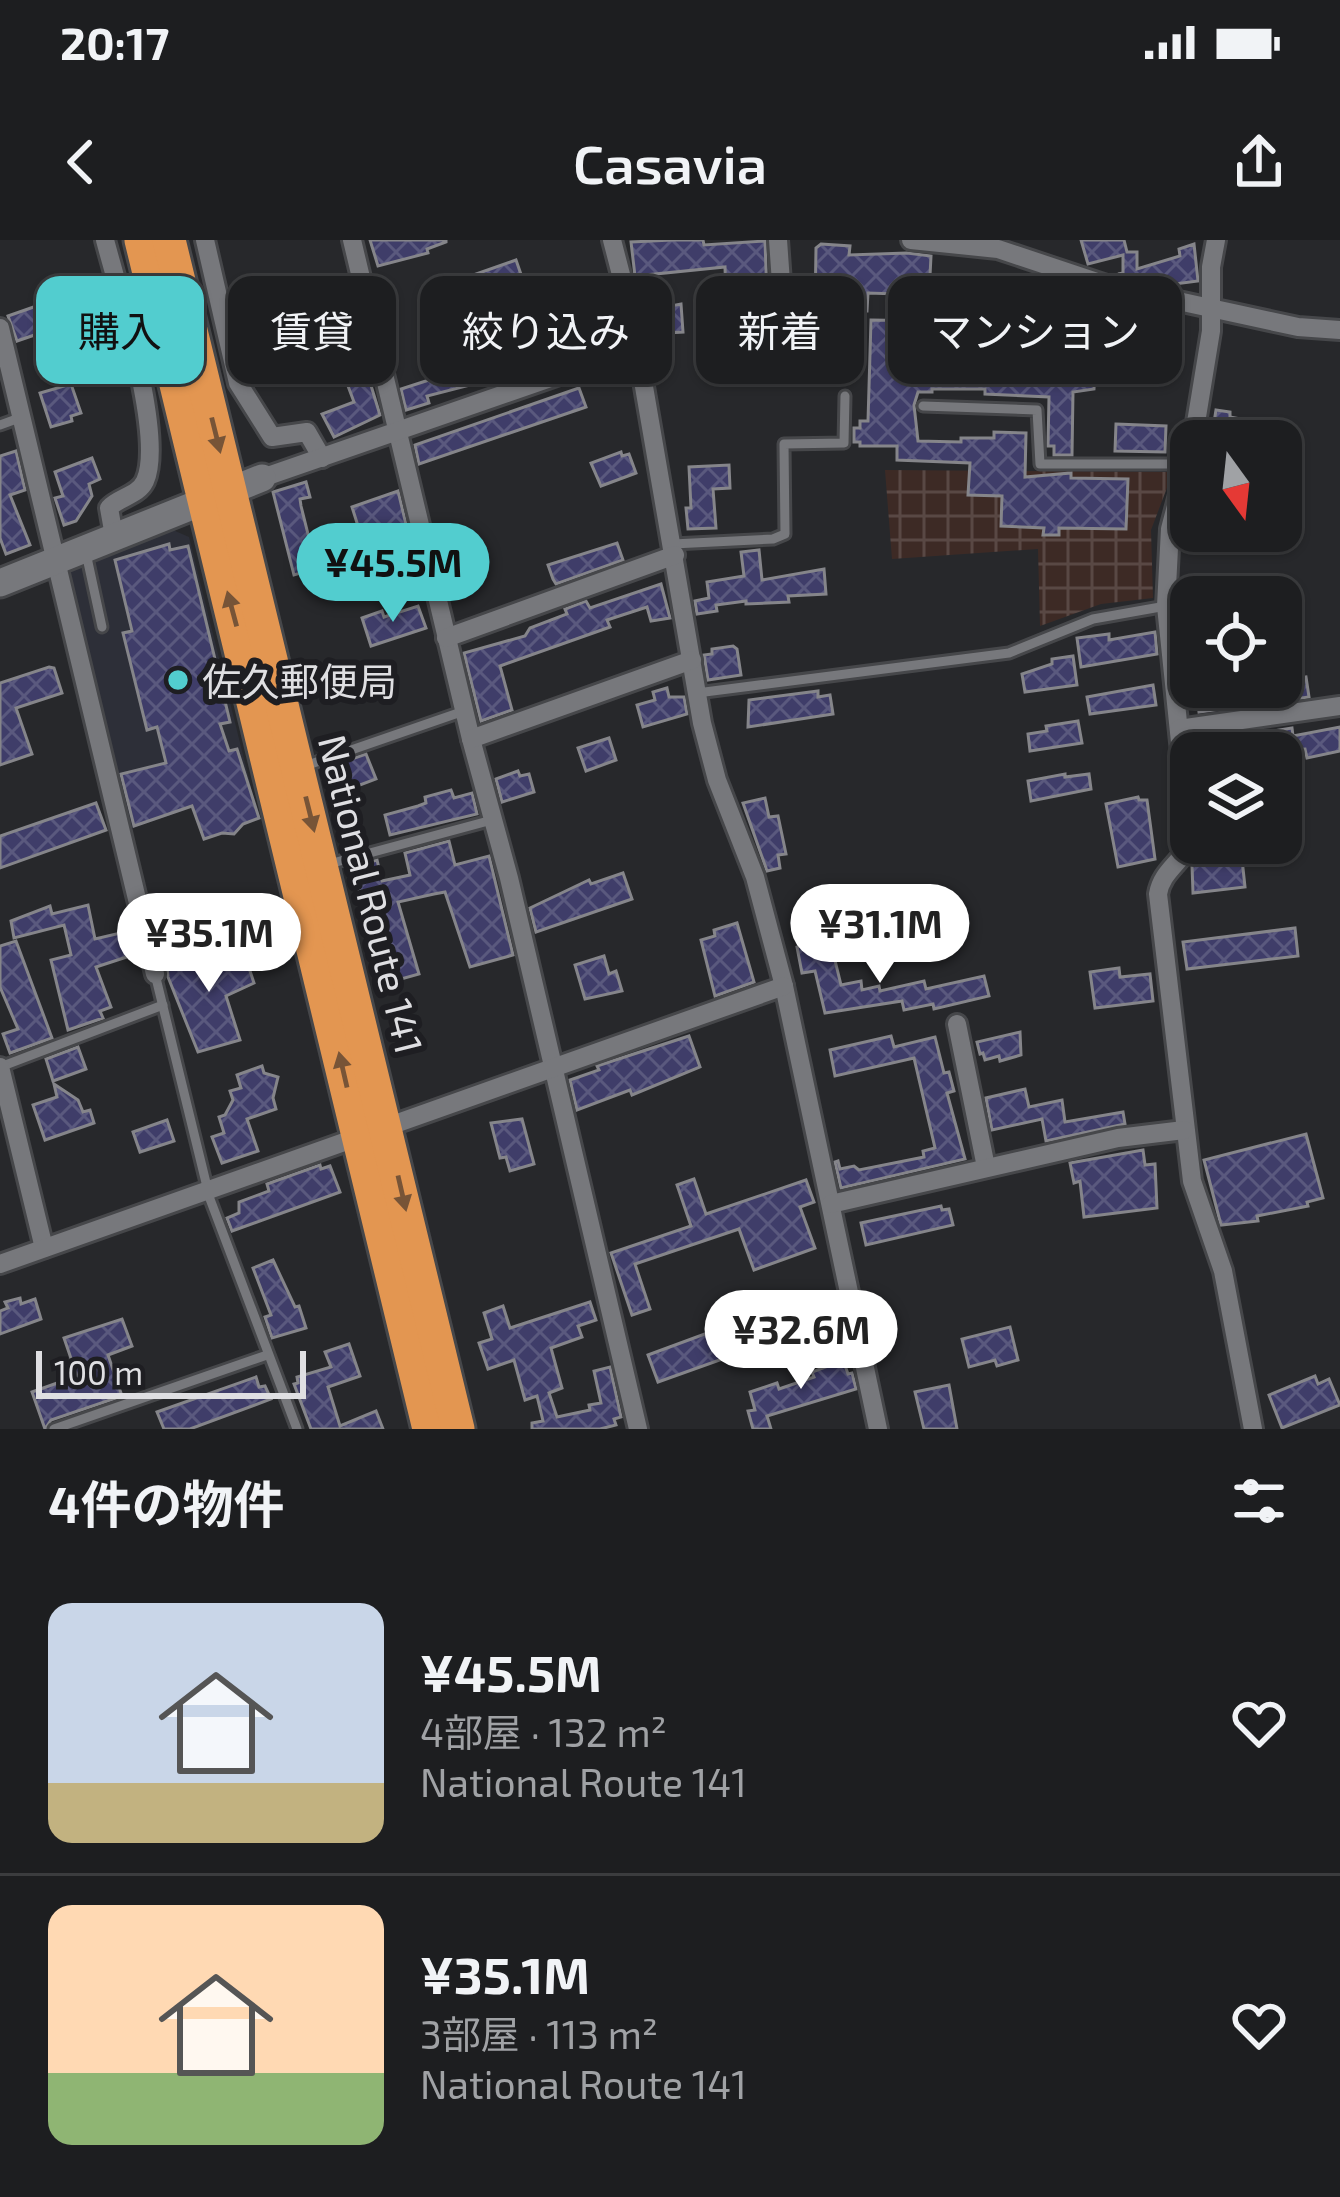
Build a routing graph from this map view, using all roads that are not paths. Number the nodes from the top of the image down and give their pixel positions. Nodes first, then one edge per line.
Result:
1 (105, 240) edge
2 (141, 240) edge
3 (169, 240) edge
4 (205, 240) edge
5 (352, 240) edge
6 (612, 240) edge
7 (778, 240) edge
8 (911, 240) edge
9 (1216, 240) edge
10 (997, 245) edge
11 (620, 276) edge
12 (781, 276) edge
13 (1209, 309) junction
14 (0, 328) edge
15 (1340, 330) edge
16 (534, 384) edge
17 (642, 384) edge
18 (845, 396) dead end
19 (923, 406) dead end
20 (22, 417) junction
21 (1196, 420) edge
22 (0, 425) edge
23 (396, 431) junction
24 (1170, 453) edge
25 (322, 458) junction
26 (262, 478) joint
27 (217, 496) junction
28 (1170, 529) edge
29 (115, 536) junction
30 (85, 548) junction
31 (674, 550) junction
32 (55, 561) junction
33 (0, 583) edge
34 (1166, 606) junction
35 (102, 628) dead end
36 (446, 638) junction
37 (692, 660) junction
38 (697, 693) junction
39 (1340, 706) edge
40 (464, 711) junction
41 (1179, 729) junction
42 (471, 739) junction
43 (298, 768) junction
44 (492, 820) junction
45 (323, 866) junction
46 (155, 974) joint
47 (784, 986) junction
48 (163, 1005) junction
49 (957, 1024) dead end
50 (0, 1067) edge
51 (550, 1068) junction
52 (1184, 1130) junction
53 (372, 1131) junction
54 (986, 1167) junction
55 (210, 1187) junction
56 (831, 1204) junction
57 (44, 1248) junction
58 (0, 1264) edge
59 (267, 1355) junction
60 (54, 1429) edge
61 (297, 1429) edge
62 (429, 1429) edge
63 (458, 1429) edge
64 (638, 1429) edge
65 (878, 1429) edge
66 (1253, 1429) edge

1 - 29 street
2 - 27 highway, National Route 141
3 -> 27 highway, National Route 141
4 - 25 street
5 - 23 street
6 - 11 street
7 - 12 street
8 - 10 street
9 - 13 street
10 - 13 street
13 - 15 street
13 - 21 street
14 - 20 street
16 - 23 street
17 - 31 street
18 - 31 lane
19 - 24 lane
20 - 22 lane
20 - 32 street
23 - 25 street
23 - 36 street
25 - 26 street
26 - 27 street
27 - 29 street
27 - 43 highway, National Route 141
53 -> 27 highway, National Route 141
28 - 34 street
29 - 30 street
30 - 32 street
30 - 35 lane
31 - 36 street
31 - 37 street
32 - 33 street
32 - 46 street
34 - 38 lane
34 - 41 street
36 - 40 street
37 - 38 street
37 - 42 street
38 - 47 street
39 - 41 street
40 - 42 street
40 - 43 lane
41 - 52 street
42 - 44 street
43 -> 45 highway, National Route 141
44 - 45 lane
44 - 51 street
45 - 53 highway, National Route 141
46 - 48 lane
47 - 51 street
47 - 56 street
48 - 50 lane
48 - 55 lane
49 - 54 street
50 - 57 street
51 - 53 street
51 - 64 street
52 - 54 street
52 - 66 street
53 - 55 street
53 - 62 highway, National Route 141
53 -> 63 highway, National Route 141
54 - 56 street
55 - 57 street
55 - 59 lane
56 - 65 street
57 - 58 street
59 - 60 lane
59 - 61 lane

